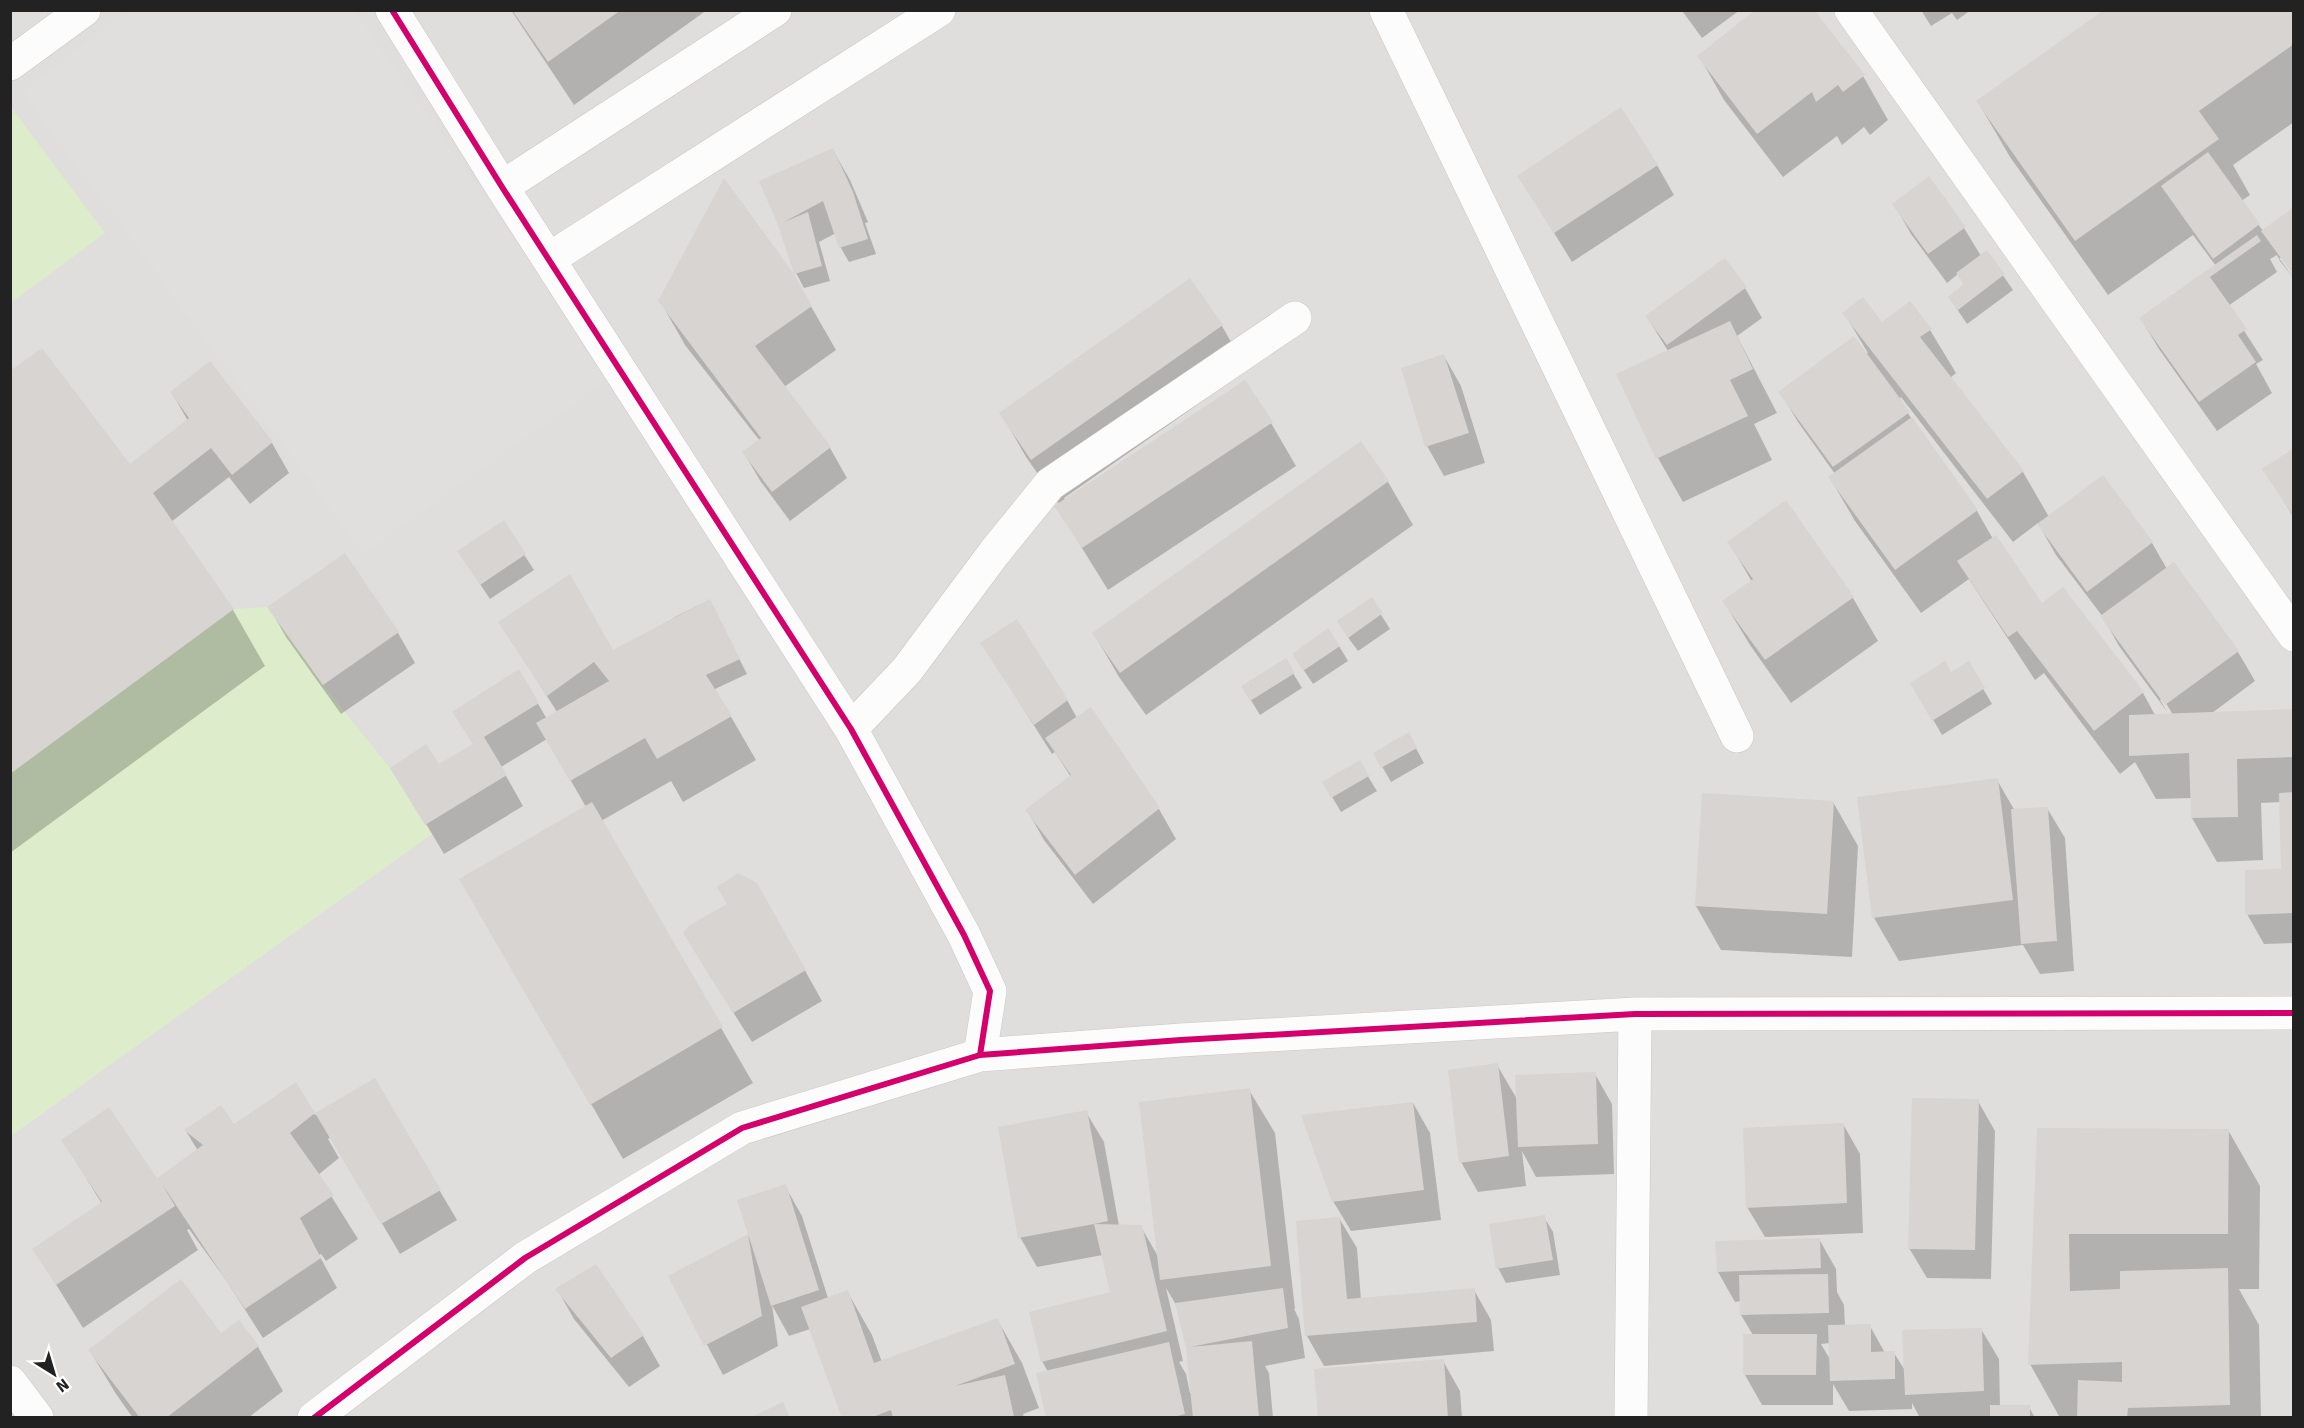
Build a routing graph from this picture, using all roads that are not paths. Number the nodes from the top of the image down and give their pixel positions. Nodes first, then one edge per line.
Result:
1 (84, 10) edge
2 (392, 10) edge
3 (775, 10) edge
4 (939, 10) edge
5 (1386, 10) edge
6 (1851, 10) edge
7 (10, 64) edge
8 (502, 188) junction
9 (549, 260) junction
10 (1295, 318) dead end
11 (2294, 636) edge
12 (851, 729) junction
13 (1737, 735) dead end
14 (2294, 1013) edge
15 (1635, 1014) junction
16 (980, 1055) junction
17 (10, 1382) edge
18 (37, 1418) edge
19 (314, 1418) edge
20 (1631, 1418) edge

1 - 7 street
2 - 8 street
3 - 8 street
4 - 9 street
5 - 13 street
6 - 11 street
8 - 9 street
9 - 12 street
10 - 12 street
12 - 16 street
14 - 15 street
15 - 16 street
15 - 20 street
16 - 19 street
17 - 18 street

